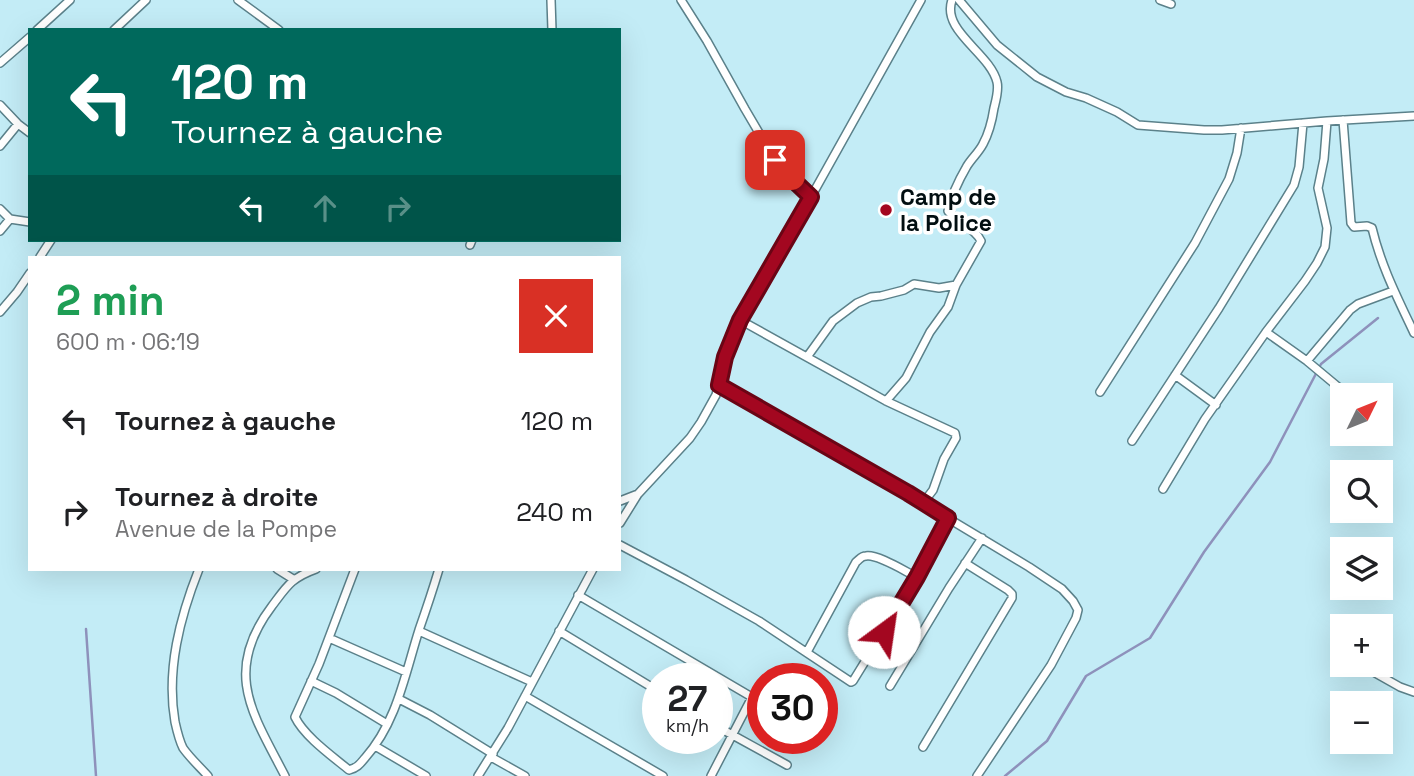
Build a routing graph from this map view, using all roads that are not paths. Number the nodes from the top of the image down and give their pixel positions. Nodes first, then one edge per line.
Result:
1 (69, 0) edge
2 (146, 0) edge
3 (238, 0) edge
4 (551, 0) edge
5 (681, 0) edge
6 (921, 0) edge
7 (952, 0) edge
8 (959, 0) edge
9 (1160, 0) edge
10 (1171, 4) dead end
11 (39, 28) edge
12 (116, 28) edge
13 (276, 28) edge
14 (552, 28) edge
15 (28, 39) edge
16 (0, 63) edge
17 (0, 105) edge
18 (1414, 116) edge
19 (1343, 120) junction
20 (1327, 121) junction
21 (1303, 123) junction
22 (18, 124) junction
23 (1241, 128) junction
24 (28, 132) edge
25 (0, 146) edge
26 (811, 197) junction
27 (0, 209) edge
28 (10, 219) junction
29 (28, 222) edge
30 (0, 231) edge
31 (28, 276) edge
32 (956, 285) junction
33 (1393, 291) junction
34 (0, 312) edge
35 (740, 320) junction
36 (1266, 332) junction
37 (1414, 333) edge
38 (807, 357) junction
39 (1307, 360) junction
40 (1175, 375) junction
41 (1334, 383) edge
42 (719, 385) junction
43 (1100, 392) dead end
44 (886, 401) junction
45 (1216, 405) junction
46 (1132, 441) dead end
47 (1163, 489) dead end
48 (638, 494) junction
49 (621, 500) edge
50 (923, 503) junction
51 (948, 518) junction
52 (621, 521) edge
53 (982, 538) junction
54 (621, 546) edge
55 (965, 563) junction
56 (198, 571) edge
57 (279, 571) edge
58 (311, 571) edge
59 (354, 571) edge
60 (438, 571) edge
61 (592, 571) edge
62 (917, 577) junction
63 (293, 579) junction
64 (578, 595) junction
65 (419, 631) junction
66 (559, 631) junction
67 (329, 638) junction
68 (807, 652) junction
69 (694, 663) edge
70 (407, 672) junction
71 (1382, 677) edge
72 (311, 681) junction
73 (642, 681) edge
74 (532, 682) junction
75 (733, 686) edge
76 (890, 686) dead end
77 (1414, 692) edge
78 (525, 696) junction
79 (398, 699) junction
80 (387, 724) junction
81 (733, 736) joint
82 (375, 746) junction
83 (923, 747) dead end
84 (723, 754) edge
85 (492, 755) junction
86 (787, 765) dead end
87 (208, 776) edge
88 (285, 776) edge
89 (426, 776) edge
90 (478, 776) edge
91 (525, 776) edge
92 (663, 776) edge
93 (710, 776) edge
94 (977, 776) edge

1 - 11 street
2 - 12 street
3 - 13 street
4 - 14 street
5 - 26 street
6 - 26 street
7 - 32 street
8 - 23 street
9 - 10 street
15 - 16 street
17 - 22 street
18 - 19 street
19 - 20 street
19 - 33 street
20 - 21 street
20 - 36 street
21 - 23 street
21 - 40 street
22 - 24 street
22 - 25 street
23 - 43 street
26 - 35 street
27 - 28 street
28 - 29 street
28 - 30 street
31 - 34 street
32 - 38 street
32 - 44 street
33 - 37 street
33 - 39 street
35 - 38 street
35 - 42 street
36 - 39 street
36 - 45 street
38 - 44 street
39 - 41 street
40 - 45 street
40 - 46 street
42 - 48 street
42 - 50 street
44 - 50 street
45 - 47 street
48 - 49 street
48 - 52 street
50 - 51 street
51 - 53 street
51 - 62 street
53 - 55 street
53 - 94 street
54 - 68 street
55 - 76 street
55 - 83 street
56 - 87 street
57 - 63 street
58 - 63 street
59 - 67 street
60 - 65 street
61 - 64 street
62 - 68 street
62 - 68 street
63 - 88 street
64 - 66 street
64 - 69 street
65 - 70 street
65 - 74 street
66 - 73 street
66 - 74 street
67 - 70 street
67 - 72 street
70 - 79 street
71 - 77 street
72 - 80 street
72 - 82 street
74 - 78 street
75 - 81 street
78 - 85 street
78 - 92 street
79 - 80 street
79 - 85 street
80 - 82 street
81 - 86 street
82 - 89 street
84 - 93 street
85 - 90 street
85 - 91 street

